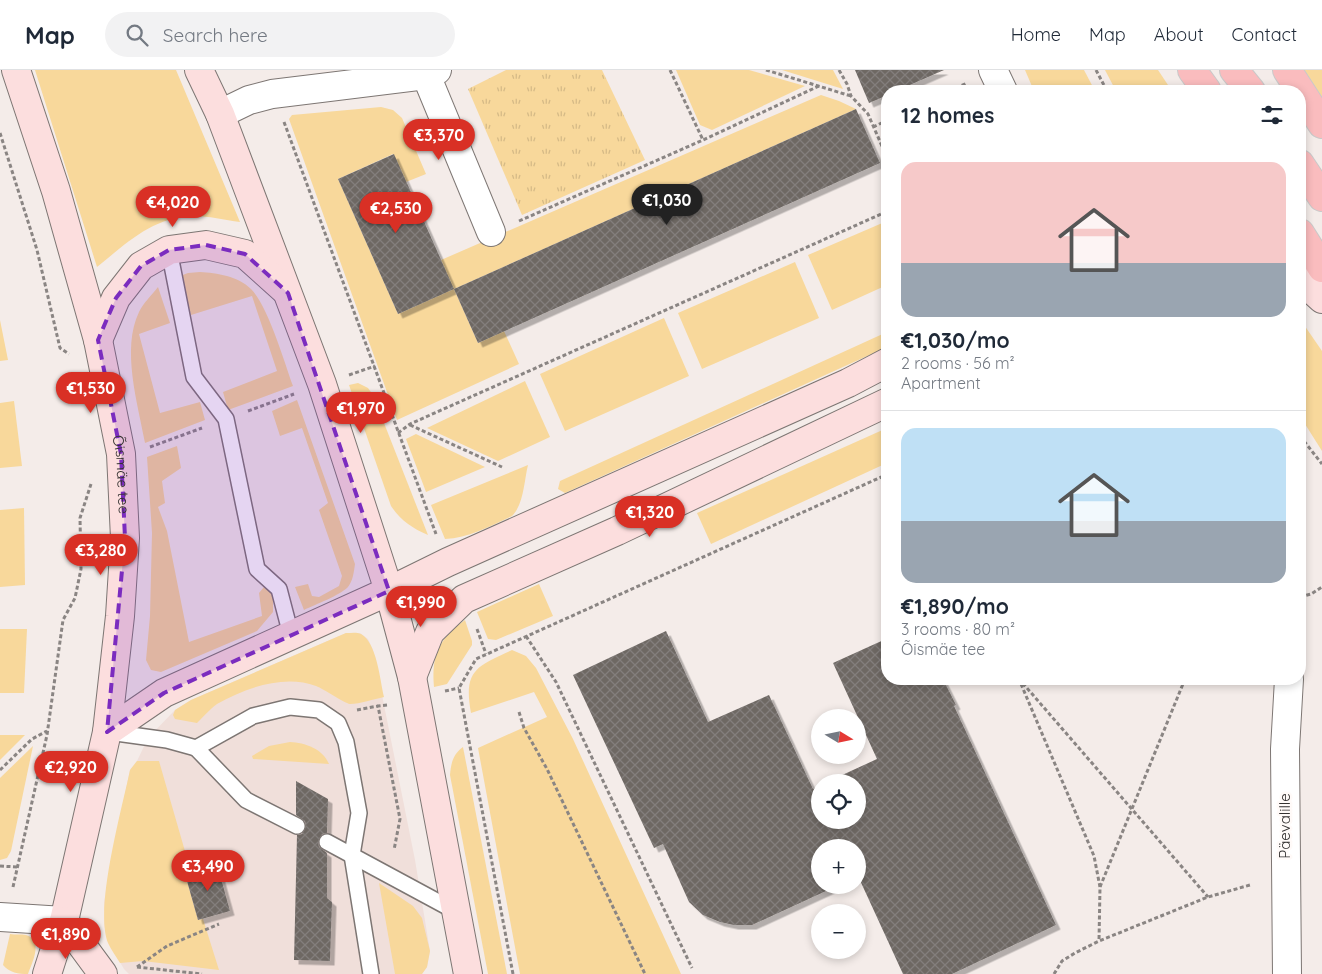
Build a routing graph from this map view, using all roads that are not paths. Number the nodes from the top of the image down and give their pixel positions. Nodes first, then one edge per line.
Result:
1 (16, 70) edge
2 (199, 70) edge
3 (1192, 70) edge
4 (1234, 70) edge
5 (1241, 70) edge
6 (1287, 70) edge
7 (432, 72) edge
8 (982, 76) edge
9 (995, 85) edge
10 (1202, 85) edge
11 (1247, 85) edge
12 (1249, 85) edge
13 (1297, 85) edge
14 (1306, 99) edge
15 (220, 114) junction
16 (1322, 124) edge
17 (1306, 173) edge
18 (1322, 197) edge
19 (491, 232) road end
20 (1306, 243) edge
21 (169, 250) junction
22 (1322, 268) edge
23 (1306, 284) edge
24 (288, 293) junction
25 (1322, 299) edge
26 (98, 340) junction
27 (881, 366) edge
28 (881, 405) edge
29 (389, 590) junction
30 (292, 635) junction
31 (412, 677) junction
32 (1289, 685) edge
33 (107, 732) junction
34 (196, 748) junction
35 (296, 826) dead end
36 (327, 842) dead end
37 (352, 855) junction
38 (455, 911) junction
39 (3, 916) edge
40 (64, 921) junction
41 (462, 942) junction
42 (47, 974) edge
43 (103, 974) edge
44 (370, 974) edge
45 (447, 974) edge
46 (468, 974) edge
47 (1287, 974) edge

1 - 26 main road, Õismäe tee
2 - 15 main road
3 - 10 main road
4 - 11 main road
5 - 12 main road
6 - 13 main road
7 - 15 street
7 - 19 street
8 - 9 street
14 - 16 main road
15 - 24 main road
17 - 18 main road
20 - 22 main road
21 - 24 main road
21 - 26 main road
21 - 30 lane
23 - 25 main road
24 - 29 main road
26 - 33 main road, Õismäe tee
27 - 29 main road
28 - 31 main road
29 - 30 main road
29 - 31 main road
30 - 33 main road
31 - 38 main road
32 - 47 street, Päevalille
33 - 34 lane
33 - 40 main road, Õismäe tee
34 - 35 lane
34 - 37 lane
36 - 37 lane
37 - 38 lane
37 - 44 lane
38 - 41 main road
39 - 40 street
40 - 42 main road, Õismäe tee
40 - 43 main road
41 - 45 main road
41 - 46 main road

